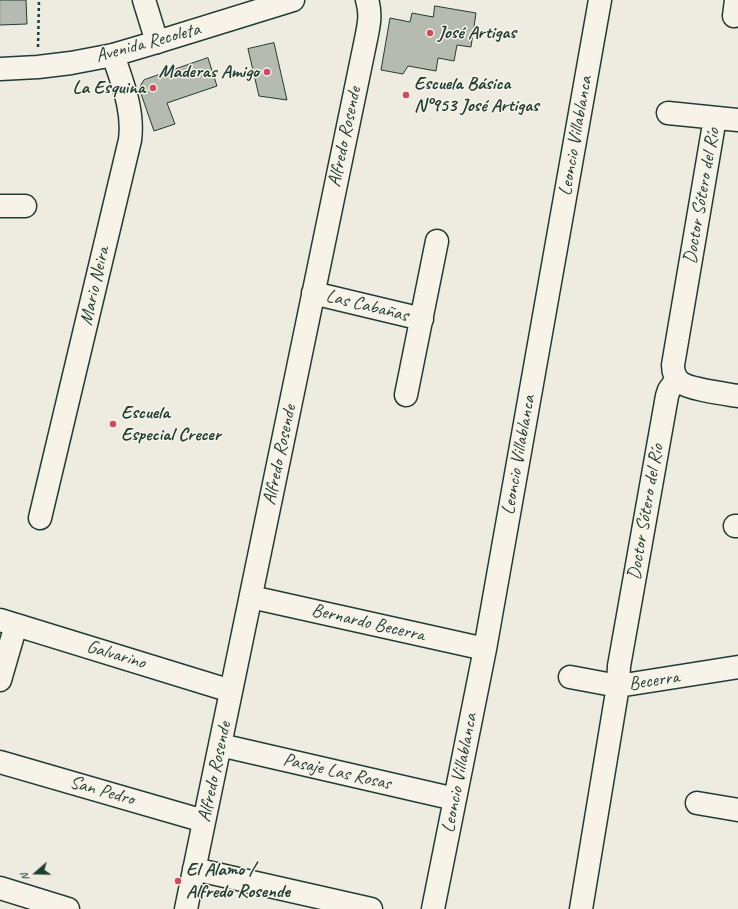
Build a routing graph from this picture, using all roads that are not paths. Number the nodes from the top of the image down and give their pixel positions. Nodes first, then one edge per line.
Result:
1 (144, 0) edge
2 (293, 0) edge
3 (367, 0) edge
4 (600, 0) edge
5 (157, 42) junction
6 (113, 55) junction
7 (0, 69) edge
8 (668, 113) dead end
9 (715, 118) junction
10 (738, 120) edge
11 (0, 206) edge
12 (24, 206) dead end
13 (437, 241) dead end
14 (313, 293) junction
15 (422, 319) junction
16 (677, 379) junction
17 (406, 395) dead end
18 (738, 396) edge
19 (40, 518) dead end
20 (251, 597) junction
21 (8, 622) edge
22 (485, 649) junction
23 (738, 667) edge
24 (570, 677) dead end
25 (0, 680) edge
26 (618, 686) junction
27 (231, 691) junction
28 (220, 745) junction
29 (0, 762) edge
30 (455, 799) junction
31 (697, 803) dead end
32 (738, 810) edge
33 (204, 821) junction
34 (194, 869) junction
35 (0, 888) edge
36 (68, 909) edge
37 (186, 909) edge
38 (371, 909) edge
39 (433, 909) edge
40 (581, 909) edge

1 - 5 street
2 - 5 street, Avenida Recoleta
3 - 14 street, Alfredo Rosende
4 - 22 street, Leoncio Villablanca
5 - 6 street, Avenida Recoleta
6 - 7 street, Avenida Recoleta
6 - 19 street, Mario Neira
8 - 9 street
9 - 10 street
9 - 16 street, Doctor Sótero del Río
11 - 12 street
13 - 15 street, Las Cabañas
14 - 15 street, Las Cabañas
14 - 20 street, Alfredo Rosende
15 - 17 street, Las Cabañas
16 - 18 street
16 - 26 street, Doctor Sótero del Río
20 - 22 street, Bernardo Becerra
20 - 27 street, Alfredo Rosende
21 - 25 street
21 - 27 street, Galvarino
22 - 30 street, Leoncio Villablanca
23 - 26 street, Becerra
24 - 26 street, Becerra
26 - 40 street, Doctor Sótero del Río
27 - 28 street, Alfredo Rosende
28 - 30 street, Pasaje Las Rosas
28 - 33 street, Alfredo Rosende
29 - 33 street, San Pedro
30 - 39 street, Leoncio Villablanca
31 - 32 street
33 - 34 street, Alfredo Rosende
34 - 37 street, Alfredo Rosende
34 - 38 street
35 - 36 street

